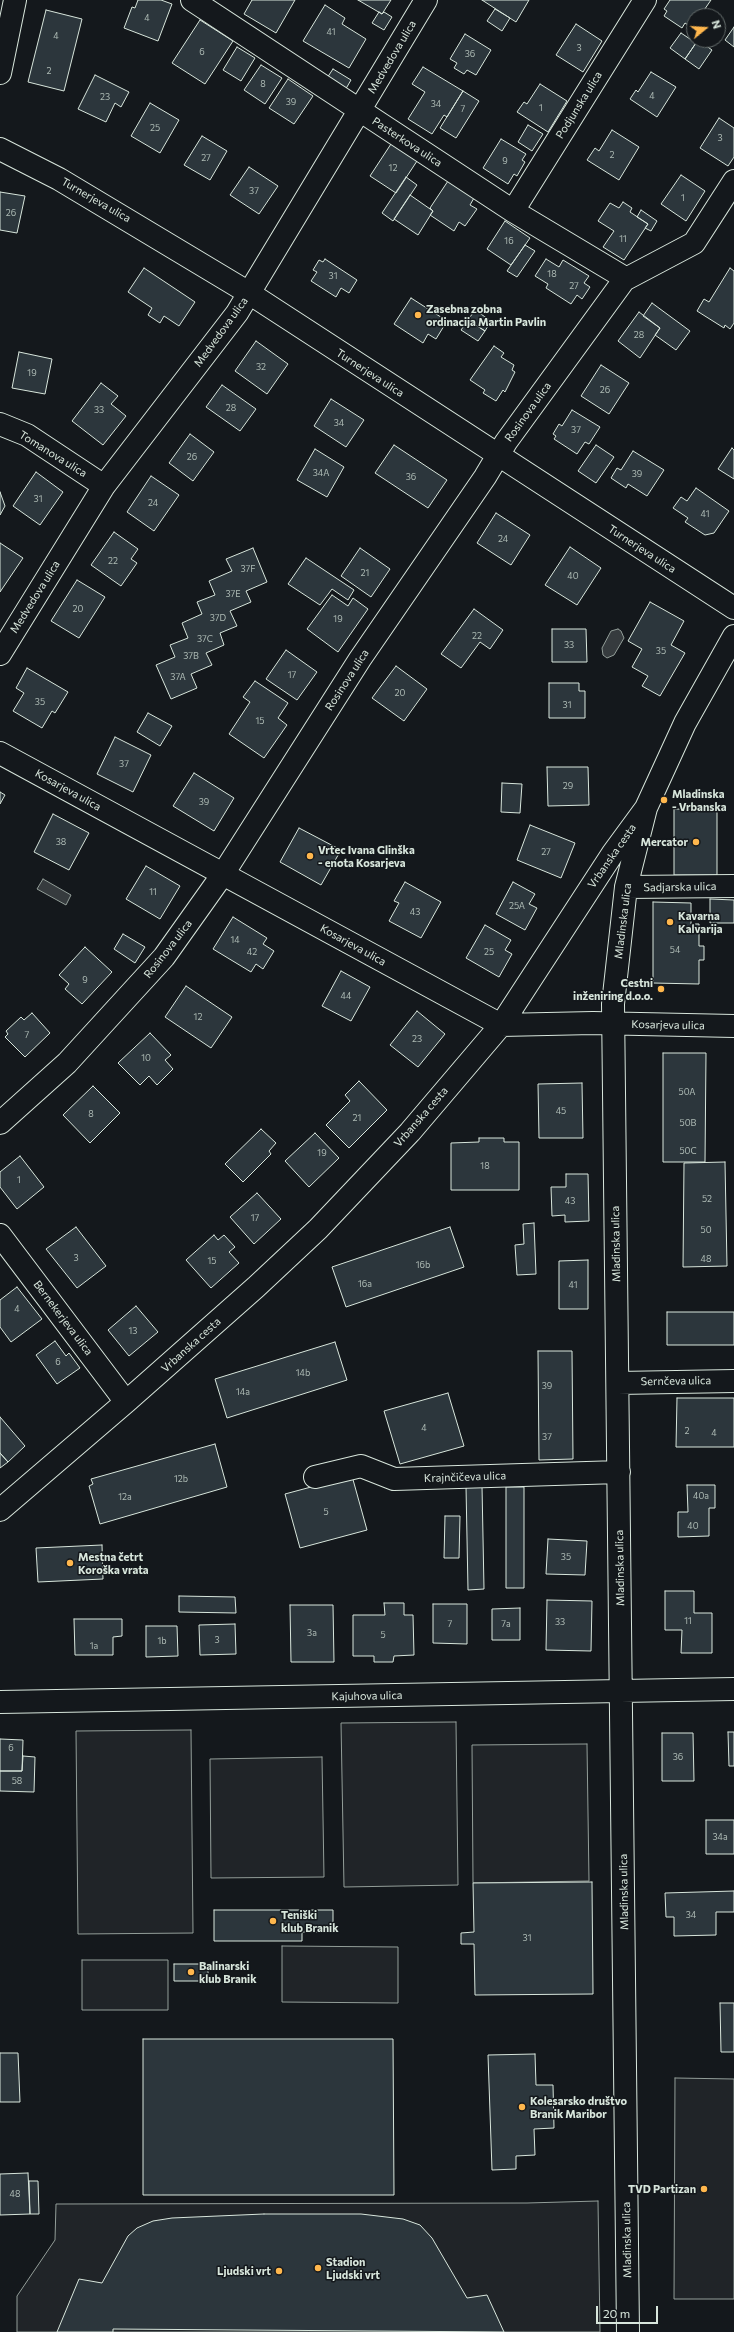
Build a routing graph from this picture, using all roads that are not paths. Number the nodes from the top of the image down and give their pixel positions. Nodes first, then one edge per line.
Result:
1 (15, 0) edge
2 (426, 0) edge
3 (645, 0) edge
4 (197, 1) edge
5 (0, 73) edge
6 (360, 111) junction
7 (0, 149) edge
8 (734, 181) edge
9 (513, 211) junction
10 (625, 278) junction
11 (249, 293) junction
12 (0, 424) edge
13 (498, 457) junction
14 (104, 486) junction
15 (734, 608) edge
16 (733, 642) edge
17 (0, 654) edge
18 (0, 753) edge
19 (646, 808) junction
20 (223, 874) junction
21 (734, 886) edge
22 (626, 887) junction
23 (613, 1024) junction
24 (501, 1025) junction
25 (734, 1026) edge
26 (0, 1123) edge
27 (0, 1235) edge
28 (734, 1381) edge
29 (618, 1383) junction
30 (126, 1402) junction
31 (619, 1472) junction
32 (315, 1477) dead end
33 (0, 1510) edge
34 (734, 1689) edge
35 (622, 1690) junction
36 (0, 1702) edge
37 (628, 2332) edge

1 - 5 street
2 - 6 street, Medvedova ulica
3 - 9 street, Podjunska ulica
4 - 6 street, Pasterkova ulica
6 - 9 street, Pasterkova ulica
6 - 11 street, Medvedova ulica
7 - 11 street, Turnerjeva ulica
8 - 10 street, Rosinova ulica
9 - 10 street, Pasterkova ulica
10 - 13 street, Rosinova ulica
11 - 13 street, Turnerjeva ulica
11 - 14 street, Medvedova ulica
12 - 14 street, Tomanova ulica
13 - 15 street, Turnerjeva ulica
13 - 20 street, Rosinova ulica
14 - 17 street, Medvedova ulica
16 - 19 street, Vrbanska cesta
18 - 20 street, Kosarjeva ulica
19 - 22 street, Mladinska ulica
19 - 24 street, Vrbanska cesta
20 - 24 street, Kosarjeva ulica
20 - 26 street, Rosinova ulica
21 - 22 street, Sadjarska ulica
22 - 23 street, Mladinska ulica
23 - 24 street, Kosarjeva ulica
23 - 25 street, Kosarjeva ulica
23 - 29 street, Mladinska ulica
24 - 30 street, Vrbanska cesta
27 - 30 street, Bernekerjeva ulica
28 - 29 street, Sernčeva ulica
29 - 31 street, Mladinska ulica
30 - 33 street, Vrbanska cesta
31 - 32 street, Krajnčičeva ulica
31 - 35 street, Mladinska ulica
34 - 35 street, Kajuhova ulica
35 - 36 street, Kajuhova ulica
35 - 37 street, Mladinska ulica

